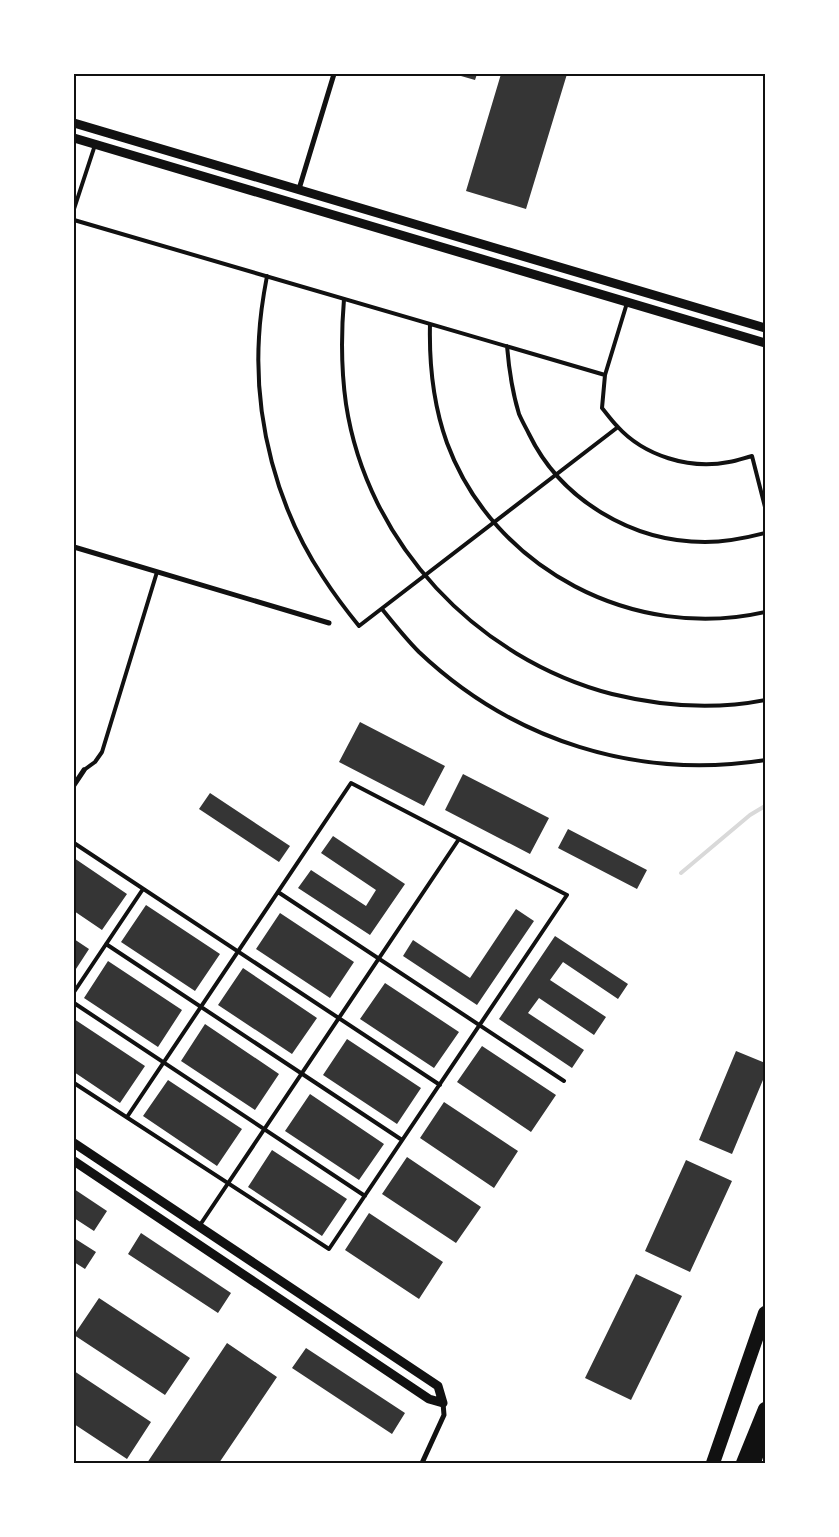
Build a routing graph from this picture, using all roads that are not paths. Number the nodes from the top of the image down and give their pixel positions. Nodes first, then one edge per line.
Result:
1 (334, 74) edge
2 (74, 123) edge
3 (74, 138) edge
4 (95, 144) junction
5 (299, 189) junction
6 (74, 209) edge
7 (74, 220) edge
8 (267, 276) junction
9 (344, 299) junction
10 (627, 302) junction
11 (430, 324) junction
12 (765, 328) edge
13 (765, 342) edge
14 (507, 346) junction
15 (605, 375) junction
16 (618, 428) junction
17 (556, 475) junction
18 (765, 507) edge
19 (494, 522) junction
20 (765, 533) edge
21 (74, 547) edge
22 (157, 572) junction
23 (425, 576) junction
24 (382, 609) junction
25 (765, 612) edge
26 (329, 622) dead end
27 (765, 700) edge
28 (765, 760) edge
29 (84, 770) joint
30 (74, 785) edge
31 (459, 839) junction
32 (74, 843) edge
33 (143, 889) junction
34 (278, 892) junction
35 (106, 944) junction
36 (238, 952) junction
37 (378, 959) junction
38 (74, 992) edge
39 (74, 1003) edge
40 (201, 1007) junction
41 (339, 1018) junction
42 (479, 1026) junction
43 (163, 1062) junction
44 (302, 1074) junction
45 (564, 1081) dead end
46 (74, 1083) edge
47 (440, 1085) junction
48 (127, 1117) junction
49 (264, 1129) junction
50 (402, 1140) junction
51 (74, 1143) edge
52 (74, 1161) edge
53 (228, 1183) junction
54 (365, 1196) junction
55 (199, 1226) junction
56 (765, 1313) edge
57 (765, 1338) edge
58 (442, 1403) junction
59 (765, 1409) edge
60 (765, 1424) edge
61 (422, 1463) edge
62 (714, 1463) edge
63 (743, 1463) edge
64 (754, 1463) edge

1 - 5 street
2 - 5 street
3 - 4 street
4 - 6 lane
4 - 10 street
5 - 12 street
7 - 8 lane
8 - 9 lane
8 - 24 lane
9 - 11 lane
9 - 23 lane
10 - 13 street
10 - 15 lane
11 - 14 lane
11 - 19 lane
14 - 15 lane
14 - 17 lane
15 - 16 lane
16 - 17 lane
16 - 18 lane
17 - 19 lane
17 - 20 lane
19 - 23 lane
19 - 25 lane
21 - 22 street
22 - 26 street
22 - 29 lane
23 - 24 lane
23 - 27 lane
24 - 28 lane
29 - 30 street
31 - 34 lane
31 - 37 lane
31 - 42 lane
32 - 33 lane
33 - 35 lane
33 - 36 lane
34 - 36 lane
34 - 37 lane
35 - 38 lane
35 - 40 lane
36 - 40 lane
36 - 41 lane
37 - 41 lane
37 - 42 lane
39 - 43 lane
40 - 43 lane
40 - 44 lane
41 - 44 lane
41 - 47 lane
42 - 45 lane
42 - 47 lane
43 - 48 lane
43 - 49 lane
44 - 49 lane
44 - 50 lane
46 - 48 lane
47 - 50 lane
48 - 53 lane
49 - 53 lane
49 - 54 lane
50 - 54 lane
51 - 55 street
52 - 58 street
53 - 54 lane
53 - 55 lane
55 - 58 street
56 - 62 highway
57 - 62 highway
58 - 61 street
59 - 63 highway
60 - 64 highway

